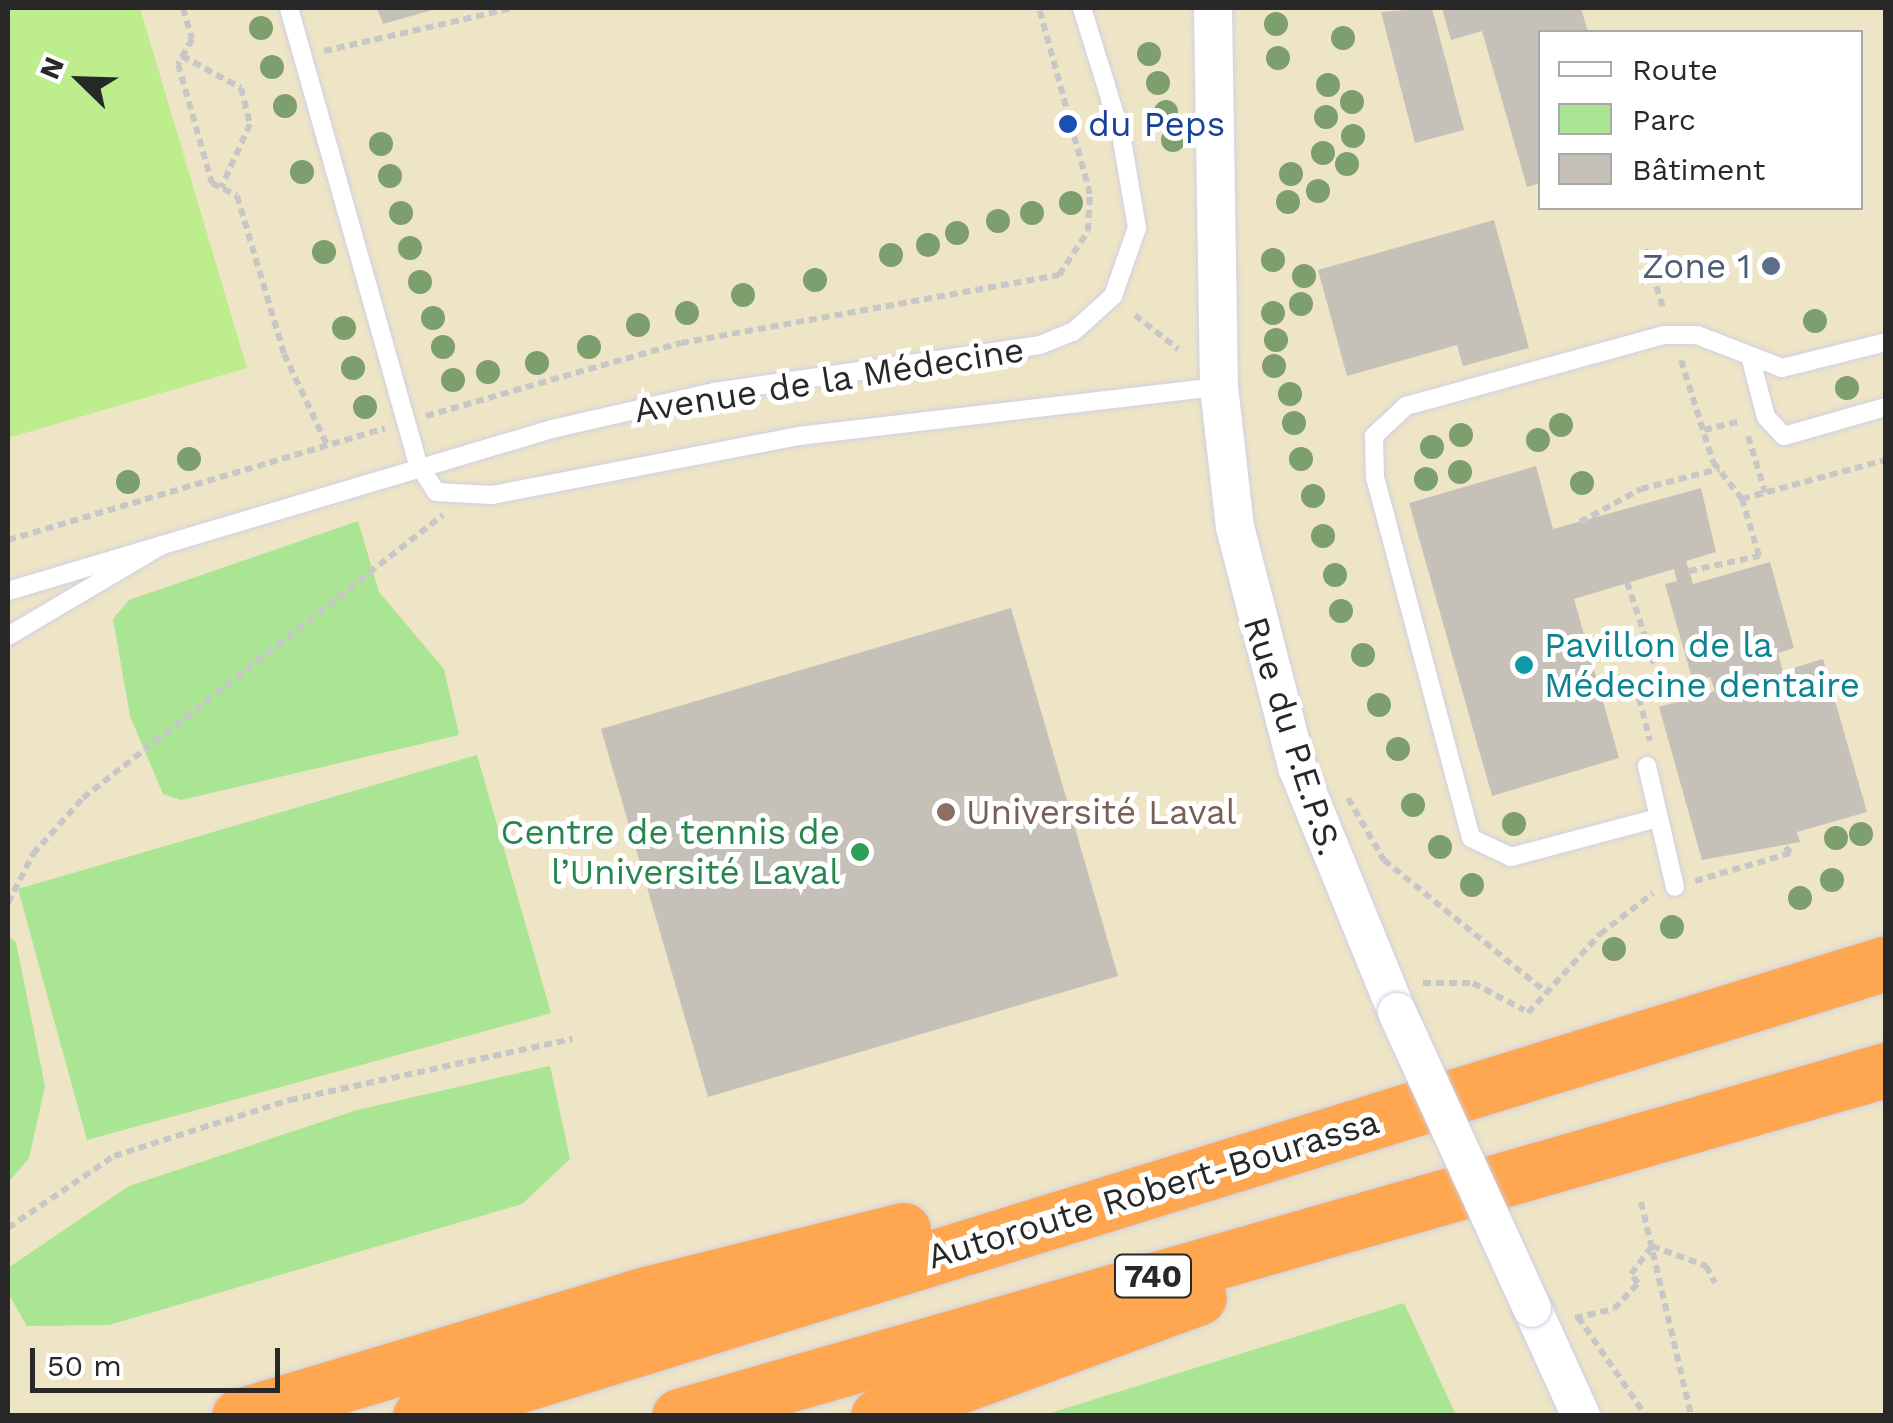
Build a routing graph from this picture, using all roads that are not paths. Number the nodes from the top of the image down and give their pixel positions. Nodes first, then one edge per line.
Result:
1 (289, 8) edge
2 (1082, 8) edge
3 (1213, 8) edge
4 (1884, 348) edge
5 (1751, 360) junction
6 (1219, 387) junction
7 (1886, 408) edge
8 (418, 464) junction
9 (182, 532) junction
10 (8, 591) edge
11 (8, 636) edge
12 (1650, 762) road end
13 (1654, 819) junction
14 (1674, 883) road end
15 (1886, 941) edge
16 (1886, 963) edge
17 (1739, 1006) junction
18 (1886, 1041) edge
19 (1886, 1070) edge
20 (1320, 1137) junction
21 (1627, 1139) junction
22 (239, 1416) edge
23 (420, 1416) edge
24 (679, 1416) edge
25 (878, 1416) edge
26 (1581, 1416) edge

1 - 8 lane
2 - 8 lane, Avenue de la Médecine
3 - 6 street, Rue du P.E.P.S.
4 - 5 lane
5 - 7 lane
5 - 13 lane
6 - 8 lane
6 - 26 street, Rue du P.E.P.S., bridge
8 - 9 lane, Avenue de la Médecine
9 - 10 lane, Avenue de la Médecine
9 - 11 lane, Avenue de la Médecine
12 - 13 lane
13 - 14 lane
15 - 17 highway
16 - 17 highway, Autoroute Robert-Bourassa / 740
17 - 20 highway, Autoroute Robert-Bourassa / 740
18 - 21 highway
19 - 21 highway, 740
20 - 22 highway
20 - 23 highway, Autoroute Robert-Bourassa / 740
21 - 24 highway, 740
21 - 25 highway

